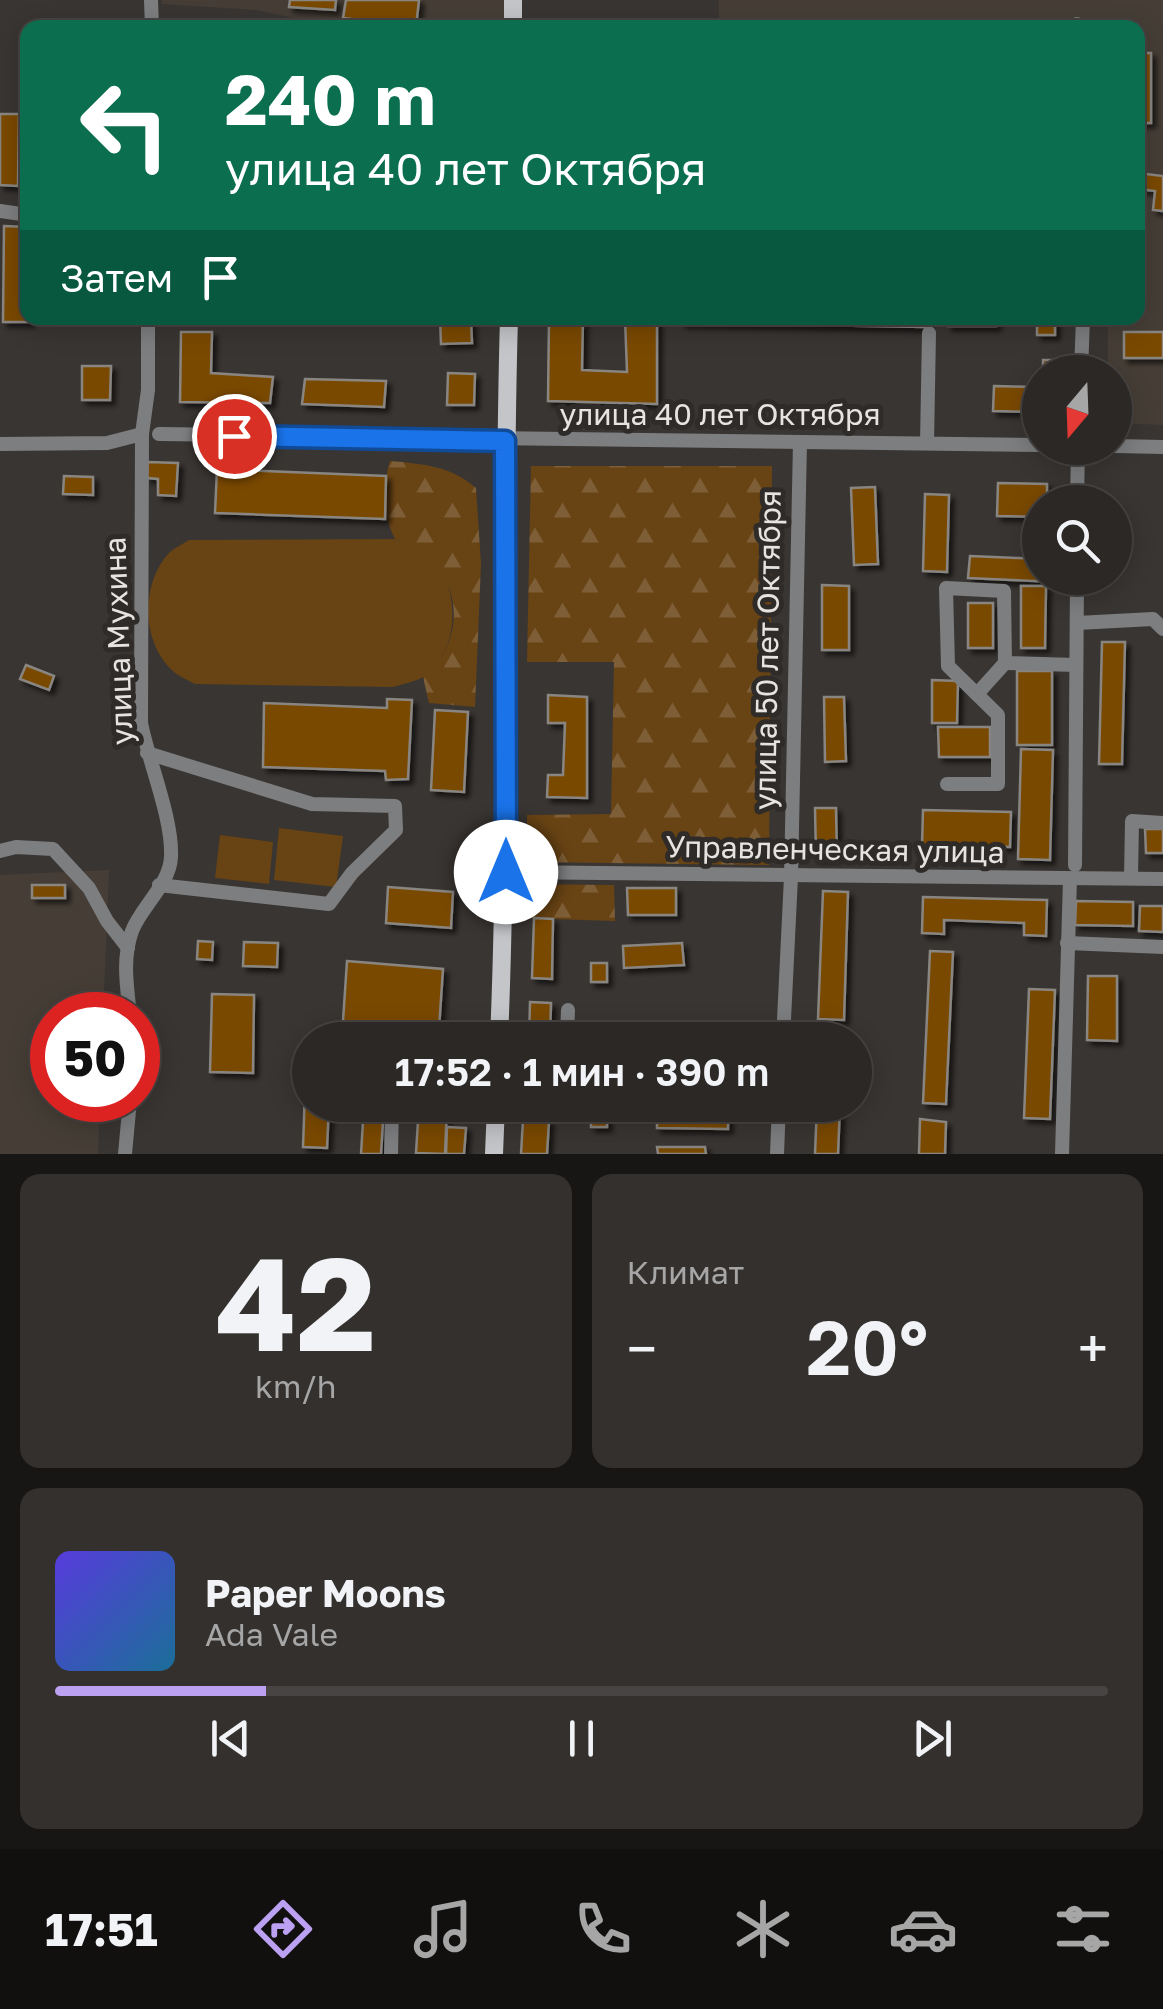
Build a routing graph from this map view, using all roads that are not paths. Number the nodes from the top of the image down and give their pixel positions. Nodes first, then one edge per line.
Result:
1 (148, 325) edge
2 (509, 325) edge
3 (1083, 325) edge
4 (930, 332) dead end
5 (1082, 355) edge
6 (142, 434) junction
7 (159, 434) dead end
8 (505, 441) junction
9 (800, 442) junction
10 (928, 443) junction
11 (0, 444) edge
12 (1022, 445) edge
13 (1132, 446) edge
14 (1163, 447) edge
15 (1077, 595) edge
16 (1076, 623) junction
17 (1163, 630) edge
18 (1005, 664) junction
19 (1076, 665) junction
20 (976, 694) junction
21 (148, 753) junction
22 (947, 784) dead end
23 (1163, 823) edge
24 (0, 852) edge
25 (506, 872) junction
26 (1073, 872) junction
27 (791, 877) junction
28 (1131, 878) junction
29 (1163, 879) edge
30 (159, 885) junction
31 (1067, 943) junction
32 (1163, 947) edge
33 (128, 948) junction
34 (128, 992) edge
35 (568, 1010) dead end
36 (499, 1022) edge
37 (568, 1022) edge
38 (783, 1022) edge
39 (128, 1122) edge
40 (392, 1122) edge
41 (495, 1122) edge
42 (778, 1122) edge
43 (125, 1154) edge
44 (391, 1154) edge
45 (494, 1154) edge
46 (777, 1154) edge
47 (1062, 1154) edge

1 - 6 street, улица Мухина
2 - 8 main road
3 - 5 street
4 - 10 street
6 - 11 street
6 - 21 street, улица Мухина
7 - 8 street, улица 40 лет Октября
8 - 9 street, улица 40 лет Октября
8 - 25 main road
9 - 10 street, улица 40 лет Октября
9 - 27 street, улица 50 лет Октября
10 - 12 street, улица 40 лет Октября
13 - 14 street
15 - 16 street
16 - 17 street
16 - 19 street
18 - 19 street
18 - 20 street
18 - 20 street
19 - 26 street
20 - 22 street
21 - 30 street, улица Мухина
21 - 30 street
23 - 28 street
24 - 33 street
25 - 27 street, Управленческая улица
25 - 36 main road
26 - 27 street, Управленческая улица
26 - 28 street, Управленческая улица
26 - 31 street
27 - 38 street, улица 50 лет Октября
28 - 29 street, Управленческая улица
30 - 33 street, улица Мухина
31 - 32 street
31 - 47 street
33 - 34 street, улица Мухина
35 - 37 street
39 - 43 street
40 - 44 street
41 - 45 main road
42 - 46 street

